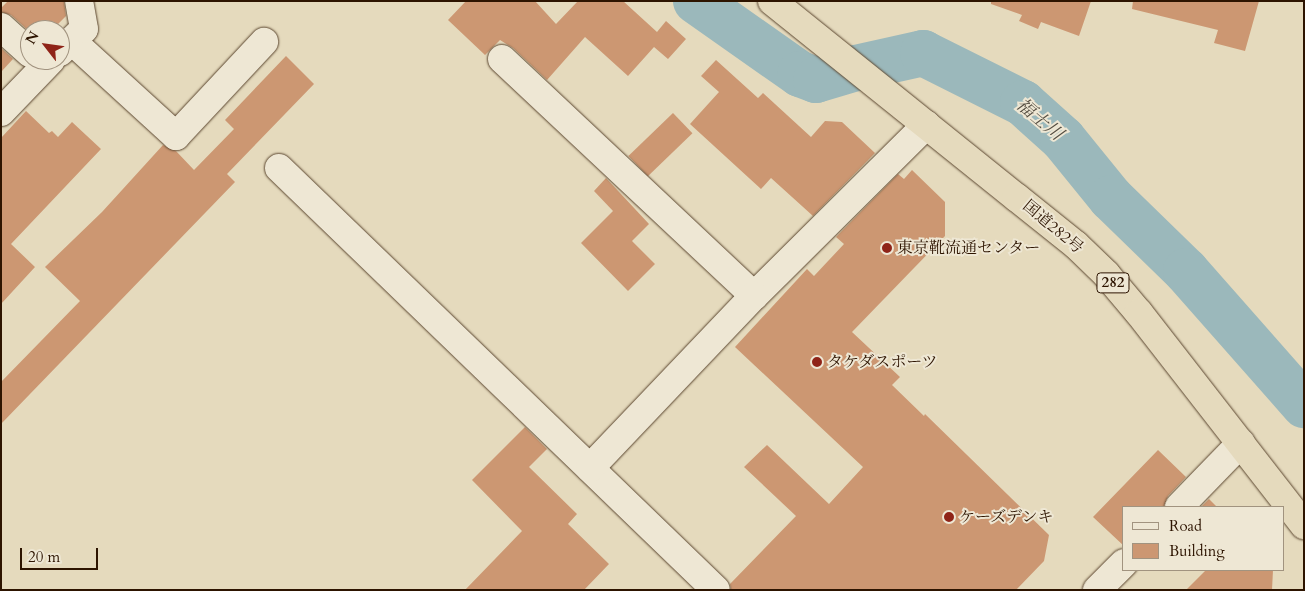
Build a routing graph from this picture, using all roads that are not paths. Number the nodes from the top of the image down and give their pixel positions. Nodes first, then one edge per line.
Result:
1 (79, 1) edge
2 (772, 1) edge
3 (1, 27) edge
4 (20, 38) edge
5 (70, 39) edge
6 (264, 42) dead end
7 (502, 60) dead end
8 (70, 68) edge
9 (36, 70) edge
10 (1, 112) edge
11 (926, 124) junction
12 (279, 168) dead end
13 (754, 296) junction
14 (1241, 443) junction
15 (590, 468) junction
16 (1180, 506) edge
17 (1304, 525) edge
18 (1122, 565) edge
19 (716, 590) edge
20 (1096, 590) edge

1 - 5 street
2 - 11 highway, 国道282号 / 282
3 - 4 street
6 - 8 street
7 - 13 street
9 - 10 street
11 - 13 street
11 - 14 highway, 国道282号 / 282
12 - 15 street
13 - 15 street
14 - 16 street
14 - 17 highway, 国道282号 / 282
15 - 19 street
18 - 20 street

